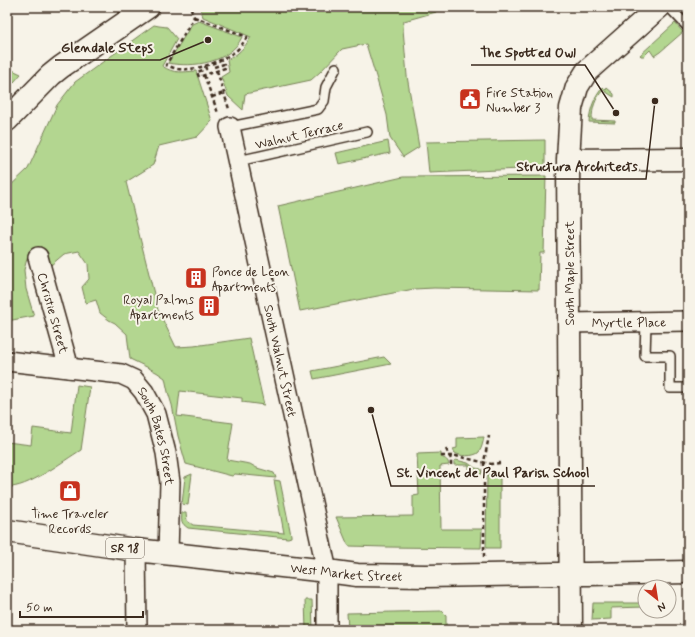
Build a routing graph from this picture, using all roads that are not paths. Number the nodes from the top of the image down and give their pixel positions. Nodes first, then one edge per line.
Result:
1 (148, 7) edge
2 (659, 7) edge
3 (669, 7) edge
4 (688, 27) edge
5 (336, 68) dead end
6 (230, 118) joint
7 (7, 120) edge
8 (367, 132) dead end
9 (688, 159) edge
10 (568, 160) junction
11 (238, 161) junction
12 (38, 257) dead end
13 (688, 321) edge
14 (646, 322) junction
15 (569, 323) junction
16 (7, 361) edge
17 (69, 368) junction
18 (688, 388) edge
19 (7, 531) edge
20 (136, 550) junction
21 (168, 553) junction
22 (327, 571) junction
23 (688, 572) edge
24 (571, 574) junction
25 (137, 630) edge
26 (327, 630) edge
27 (572, 630) edge

1 - 7 main road
2 - 10 main road, South Maple Street
3 - 4 lane
5 - 6 lane
6 - 11 street, South Walnut Street
8 - 11 lane, Walnut Terrace
9 - 10 main road
10 - 15 main road, South Maple Street
11 - 22 street, South Walnut Street
12 - 17 street, Christie Street
13 - 14 street, Myrtle Place
14 - 15 street, Myrtle Place
14 - 18 lane
15 - 24 main road, South Maple Street
16 - 17 street, South Bates Street
17 - 21 street, South Bates Street
19 - 20 main road, West Market Street / SR 18
20 - 21 main road, West Market Street / SR 18
20 - 25 street
21 - 22 main road, West Market Street / SR 18
22 - 24 main road, West Market Street / SR 18
22 - 26 street, South Walnut Street
23 - 24 main road, West Market Street / SR 18
24 - 27 main road, South Maple Street

